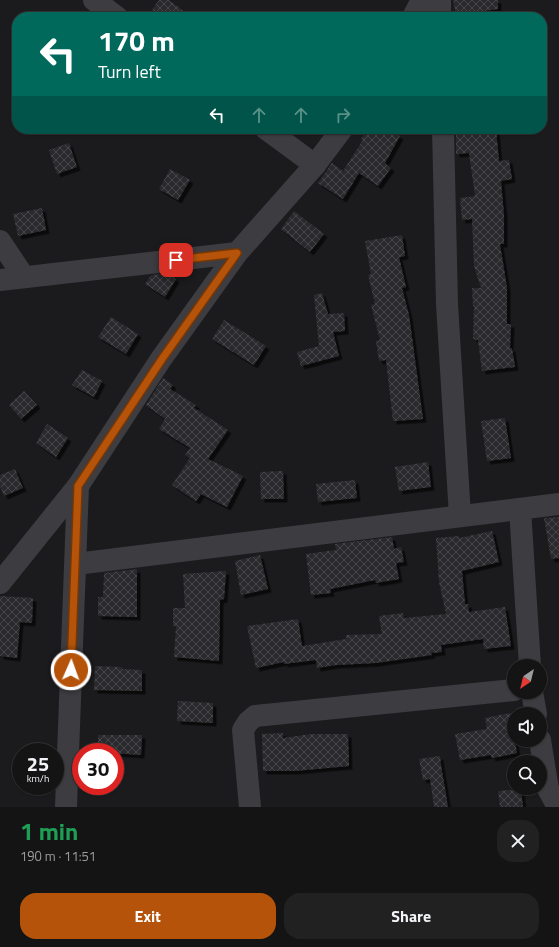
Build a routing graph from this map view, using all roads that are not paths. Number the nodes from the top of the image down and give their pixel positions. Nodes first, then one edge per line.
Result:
1 (94, 0) edge
2 (422, 0) edge
3 (440, 0) edge
4 (110, 12) edge
5 (415, 12) edge
6 (440, 12) edge
7 (273, 134) edge
8 (338, 134) edge
9 (443, 134) edge
10 (315, 165) junction
11 (0, 241) edge
12 (237, 253) junction
13 (24, 277) junction
14 (0, 280) edge
15 (78, 486) junction
16 (559, 504) edge
17 (520, 510) junction
18 (460, 516) junction
19 (76, 564) junction
20 (0, 583) edge
21 (530, 659) edge
22 (507, 691) edge
23 (542, 747) edge
24 (555, 794) edge
25 (66, 807) edge
26 (250, 807) edge

1 - 4 street
2 - 5 street
3 - 6 street
7 - 10 street
8 - 10 street
9 - 18 street
10 - 12 street
11 - 13 street
12 - 13 street
12 - 15 street
13 - 14 street
15 - 19 street
15 - 20 street
16 - 17 street
17 - 18 street
17 - 21 street
18 - 19 street
19 - 25 street
22 - 26 street
23 - 24 street

